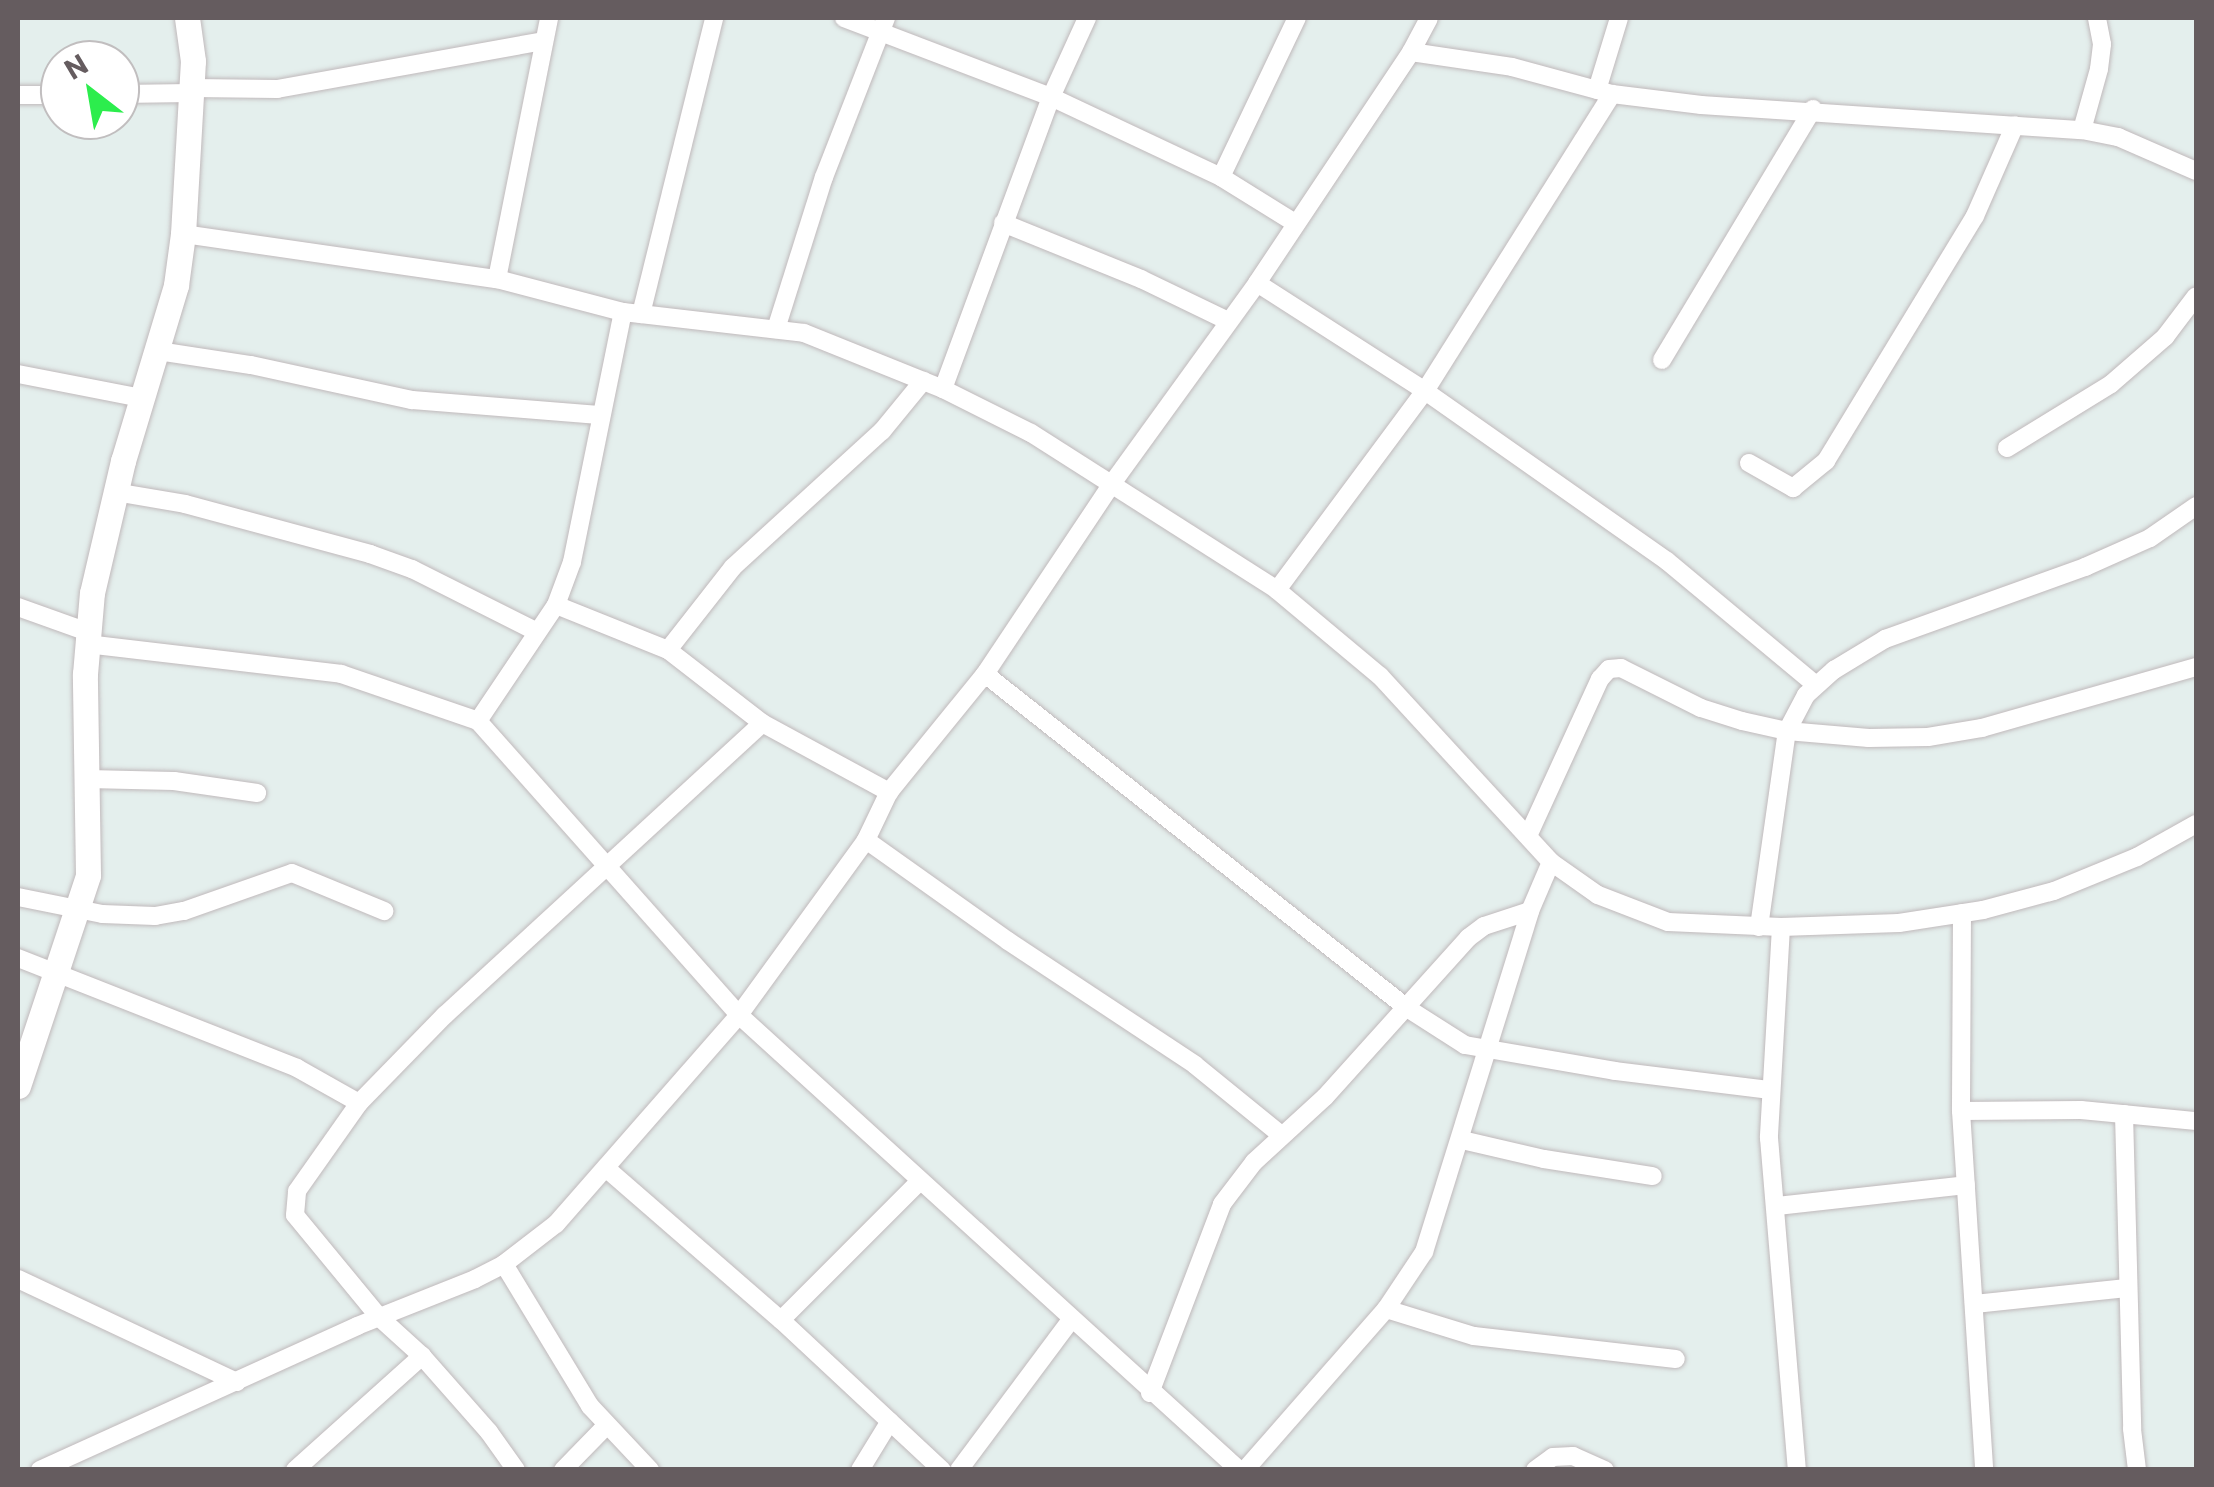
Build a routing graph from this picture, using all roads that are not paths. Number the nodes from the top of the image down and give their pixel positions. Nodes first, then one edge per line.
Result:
1 (187, 18) edge
2 (549, 18) edge
3 (714, 18) edge
4 (844, 18) edge
5 (1087, 18) edge
6 (1297, 18) edge
7 (1427, 18) edge
8 (1619, 18) edge
9 (2097, 18) edge
10 (883, 23) edge
11 (544, 41) junction
12 (1411, 52) junction
13 (192, 90) junction
14 (1605, 92) junction
15 (140, 93) edge
16 (1051, 97) junction
17 (1813, 109) junction
18 (2015, 124) junction
19 (2082, 130) junction
20 (2196, 171) edge
21 (1221, 176) junction
22 (1003, 223) junction
23 (1295, 223) junction
24 (183, 234) junction
25 (496, 279) junction
26 (1256, 283) junction
27 (2196, 296) edge
28 (632, 313) junction
29 (1228, 321) junction
30 (776, 329) junction
31 (158, 351) junction
32 (1662, 360) dead end
33 (18, 374) edge
34 (923, 380) junction
35 (943, 389) junction
36 (1426, 391) junction
37 (142, 398) junction
38 (599, 414) junction
39 (2007, 448) dead end
40 (1749, 463) dead end
41 (1111, 485) junction
42 (115, 492) junction
43 (2196, 506) edge
44 (1277, 590) junction
45 (556, 605) junction
46 (18, 607) edge
47 (537, 632) junction
48 (88, 638) junction
49 (668, 650) junction
50 (2196, 667) edge
51 (984, 674) junction
52 (1816, 686) junction
53 (478, 721) junction
54 (762, 723) junction
55 (1787, 731) junction
56 (88, 779) junction
57 (888, 792) junction
58 (257, 793) dead end
59 (2196, 827) edge
60 (1528, 836) junction
61 (866, 840) junction
62 (1551, 862) junction
63 (609, 866) junction
64 (18, 898) edge
65 (78, 907) junction
66 (384, 911) dead end
67 (1530, 911) junction
68 (1962, 913) junction
69 (1759, 927) junction
70 (1781, 927) junction
71 (18, 958) edge
72 (56, 970) junction
73 (1408, 1008) junction
74 (739, 1015) junction
75 (1488, 1050) junction
76 (18, 1086) edge
77 (1770, 1090) junction
78 (359, 1103) junction
79 (1962, 1110) junction
80 (2124, 1114) junction
81 (2196, 1120) edge
82 (1281, 1135) junction
83 (1462, 1140) junction
84 (607, 1169) junction
85 (1654, 1176) dead end
86 (920, 1181) junction
87 (1966, 1185) junction
88 (1777, 1206) junction
89 (504, 1264) junction
90 (18, 1279) edge
91 (2127, 1288) junction
92 (1974, 1304) junction
93 (1386, 1309) junction
94 (378, 1317) junction
95 (782, 1320) junction
96 (1071, 1320) junction
97 (422, 1356) junction
98 (1676, 1359) dead end
99 (238, 1382) junction
100 (1150, 1393) junction
101 (890, 1420) junction
102 (606, 1426) junction
103 (40, 1470) edge
104 (296, 1470) edge
105 (516, 1470) edge
106 (563, 1470) edge
107 (650, 1470) edge
108 (860, 1470) edge
109 (942, 1470) edge
110 (959, 1470) edge
111 (1242, 1470) edge
112 (1535, 1470) edge
113 (1605, 1470) edge
114 (1797, 1470) edge
115 (1984, 1470) edge
116 (2137, 1470) edge

1 - 13 street
2 - 11 street
3 - 28 street
4 - 10 street
5 - 16 street
6 - 21 street
7 - 12 street
8 - 14 street
9 - 19 street
10 - 16 street
10 - 30 street
11 - 13 street
11 - 25 street
12 - 14 street
12 - 23 street
13 - 15 street
13 - 24 street
14 - 17 street
14 - 36 street
16 - 21 street
16 - 22 street
17 - 18 street
17 - 32 street
18 - 19 street
18 - 40 street
19 - 20 street
21 - 23 street
22 - 29 street
22 - 35 street
23 - 26 street
24 - 25 street
24 - 31 street
25 - 28 street
26 - 29 street
26 - 36 street
27 - 39 street
28 - 30 street
28 - 38 street
29 - 41 street
30 - 34 street
31 - 37 street
31 - 38 street
33 - 37 street
34 - 35 street
34 - 49 street
35 - 41 street
36 - 44 street
36 - 52 street
37 - 42 street
38 - 45 street
41 - 44 street
41 - 51 street
42 - 47 street
42 - 48 street
43 - 52 street
44 - 60 street
45 - 47 street
45 - 49 street
46 - 48 street
47 - 53 street
48 - 53 street
48 - 56 street
49 - 54 street
50 - 55 street
51 - 57 street
51 - 73 street
52 - 55 street
53 - 63 street
54 - 57 street
54 - 63 street
55 - 60 street
55 - 69 street
56 - 58 street
56 - 65 street
57 - 61 street
59 - 68 street
60 - 62 street
61 - 74 street
61 - 82 street
62 - 67 street
62 - 69 street
63 - 74 street
63 - 78 street
64 - 65 street
65 - 66 street
65 - 72 street
67 - 73 street
67 - 75 street
68 - 70 street
68 - 79 street
69 - 70 street
70 - 77 street
71 - 72 street
72 - 76 street
72 - 78 street
73 - 75 street
73 - 82 street
74 - 84 street
74 - 86 street
75 - 77 street
75 - 83 street
77 - 88 street
78 - 94 street
79 - 80 street
79 - 87 street
80 - 81 street
80 - 91 street
82 - 100 street
83 - 85 street
83 - 93 street
84 - 89 street
84 - 95 street
86 - 95 street
86 - 96 street
87 - 88 street
87 - 92 street
88 - 114 street
89 - 94 street
89 - 102 street
90 - 99 street
91 - 92 street
91 - 116 street
92 - 115 street
93 - 98 street
93 - 111 street
94 - 97 street
94 - 99 street
95 - 101 street
96 - 100 street
96 - 110 street
97 - 104 street
97 - 105 street
99 - 103 street
100 - 111 street
101 - 108 street
101 - 109 street
102 - 106 street
102 - 107 street
112 - 113 street

